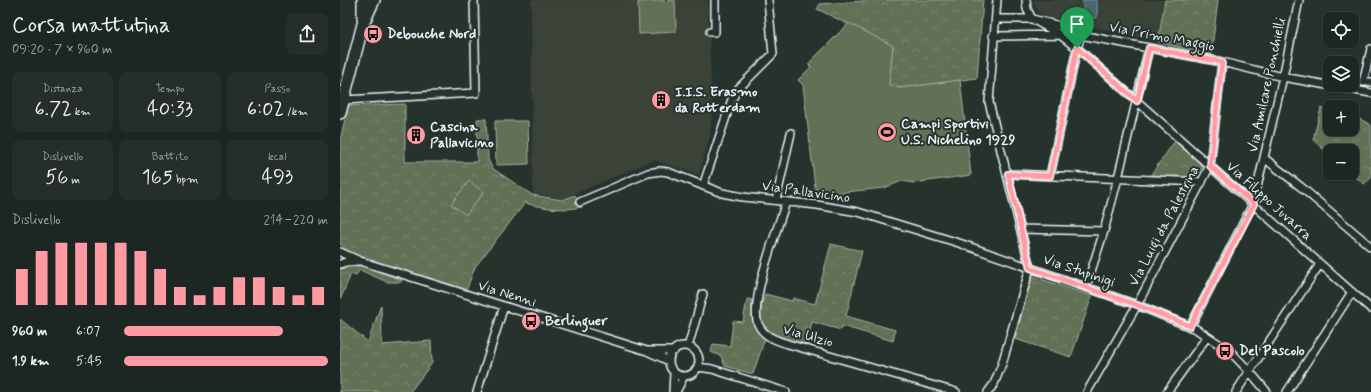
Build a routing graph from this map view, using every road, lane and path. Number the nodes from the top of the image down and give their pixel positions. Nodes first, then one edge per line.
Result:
1 (363, 0) edge
2 (374, 0) edge
3 (474, 0) edge
4 (715, 0) edge
5 (768, 0) edge
6 (997, 0) edge
7 (1026, 0) edge
8 (1298, 0) edge
9 (1032, 18) junction
10 (996, 19) junction
11 (363, 24) junction
12 (710, 32) dead end
13 (1059, 34) junction
14 (1081, 34) junction
15 (993, 36) junction
16 (1077, 48) junction
17 (1149, 48) junction
18 (1371, 49) edge
19 (1222, 62) junction
20 (1283, 77) junction
21 (1367, 82) edge
22 (1371, 93) edge
23 (343, 100) junction
24 (1137, 101) junction
25 (340, 113) edge
26 (791, 133) dead end
27 (1264, 158) junction
28 (1210, 166) junction
29 (1008, 174) junction
30 (1050, 176) junction
31 (1118, 178) junction
32 (1202, 182) junction
33 (703, 186) junction
34 (776, 200) junction
35 (580, 202) dead end
36 (786, 202) junction
37 (1254, 204) junction
38 (1020, 229) junction
39 (1104, 231) junction
40 (340, 247) edge
41 (1371, 247) edge
42 (340, 252) edge
43 (340, 259) edge
44 (360, 261) junction
45 (340, 264) edge
46 (1320, 264) junction
47 (1030, 268) junction
48 (1086, 287) junction
49 (1352, 292) junction
50 (703, 294) dead end
51 (1137, 305) junction
52 (504, 306) junction
53 (1371, 309) edge
54 (1190, 326) junction
55 (1207, 336) junction
56 (688, 347) junction
57 (647, 351) junction
58 (674, 351) junction
59 (669, 361) junction
60 (698, 364) junction
61 (674, 372) junction
62 (1250, 372) junction
63 (684, 376) junction
64 (477, 392) edge
65 (673, 392) edge
66 (676, 392) edge
67 (786, 392) edge
68 (956, 392) edge
69 (988, 392) edge
70 (1087, 392) edge
71 (1167, 392) edge
72 (1236, 392) edge
73 (1267, 392) edge
74 (1287, 392) edge

1 - 11 main road
2 - 11 main road
3 - 23 street
4 - 12 street
5 - 33 street
6 - 10 street, Via Stupinigi
7 - 9 street
8 - 20 street, Via Amilcare Ponchielli
9 - 10 street, Via Primo Maggio
9 - 13 street, Via Filippo Juvarra
9 - 14 street, Via Primo Maggio
10 - 15 street, Via Stupinigi
11 - 23 main road
13 - 14 street
13 - 15 street
13 - 16 street, Via Filippo Juvarra
14 - 16 street
14 - 17 street, Via Primo Maggio
15 - 29 street, Via Stupinigi
16 - 24 street, Via Filippo Juvarra
16 - 30 street
17 - 19 street, Via Primo Maggio
17 - 24 street
18 - 21 street
19 - 20 street, Via Primo Maggio
19 - 28 street, Via Luigi da Palestrina
20 - 22 street, Via Primo Maggio
20 - 27 street, Via Amilcare Ponchielli
23 - 25 main road
24 - 28 street, Via Filippo Juvarra
24 - 31 street
26 - 34 street
27 - 37 street, Via Amilcare Ponchielli
27 - 41 street
28 - 32 street, Via Luigi da Palestrina
28 - 37 street, Via Filippo Juvarra
29 - 30 street
29 - 38 street, Via Stupinigi
30 - 31 street
31 - 32 street
31 - 39 street
32 - 51 street, Via Luigi da Palestrina
33 - 34 street, Via Pallavicino
33 - 35 street, Via Pallavicino
34 - 36 street, Via Pallavicino
36 - 47 street, Via Pallavicino
36 - 68 street, Via Ulzio
37 - 46 street, Via Filippo Juvarra
37 - 54 street, Via Amilcare Ponchielli
38 - 39 street
38 - 47 street, Via Stupinigi
39 - 48 street
40 - 44 street, Via Nenni
42 - 44 street, Via Nenni
43 - 44 street, Via Nenni
44 - 45 street, Via Nenni
44 - 52 street, Via Nenni
46 - 49 street, Via Filippo Juvarra
46 - 62 street
47 - 48 street, Via Stupinigi
47 - 69 street
48 - 51 street, Via Stupinigi
49 - 53 street, Via Filippo Juvarra
49 - 74 street
50 - 56 street
51 - 54 street, Via Stupinigi
51 - 70 street, Via Luigi da Palestrina
52 - 57 street, Via Nenni
52 - 64 street
54 - 55 street, Via Stupinigi
55 - 62 street, Via Stupinigi
55 - 71 street
56 - 58 street
56 - 60 street
57 - 58 street, Via Nenni
57 - 59 street, Via Nenni
58 - 59 street
59 - 61 street
60 - 63 street
60 - 67 street
61 - 63 street
61 - 65 street
62 - 72 street
62 - 73 street, Via Stupinigi
63 - 66 street

